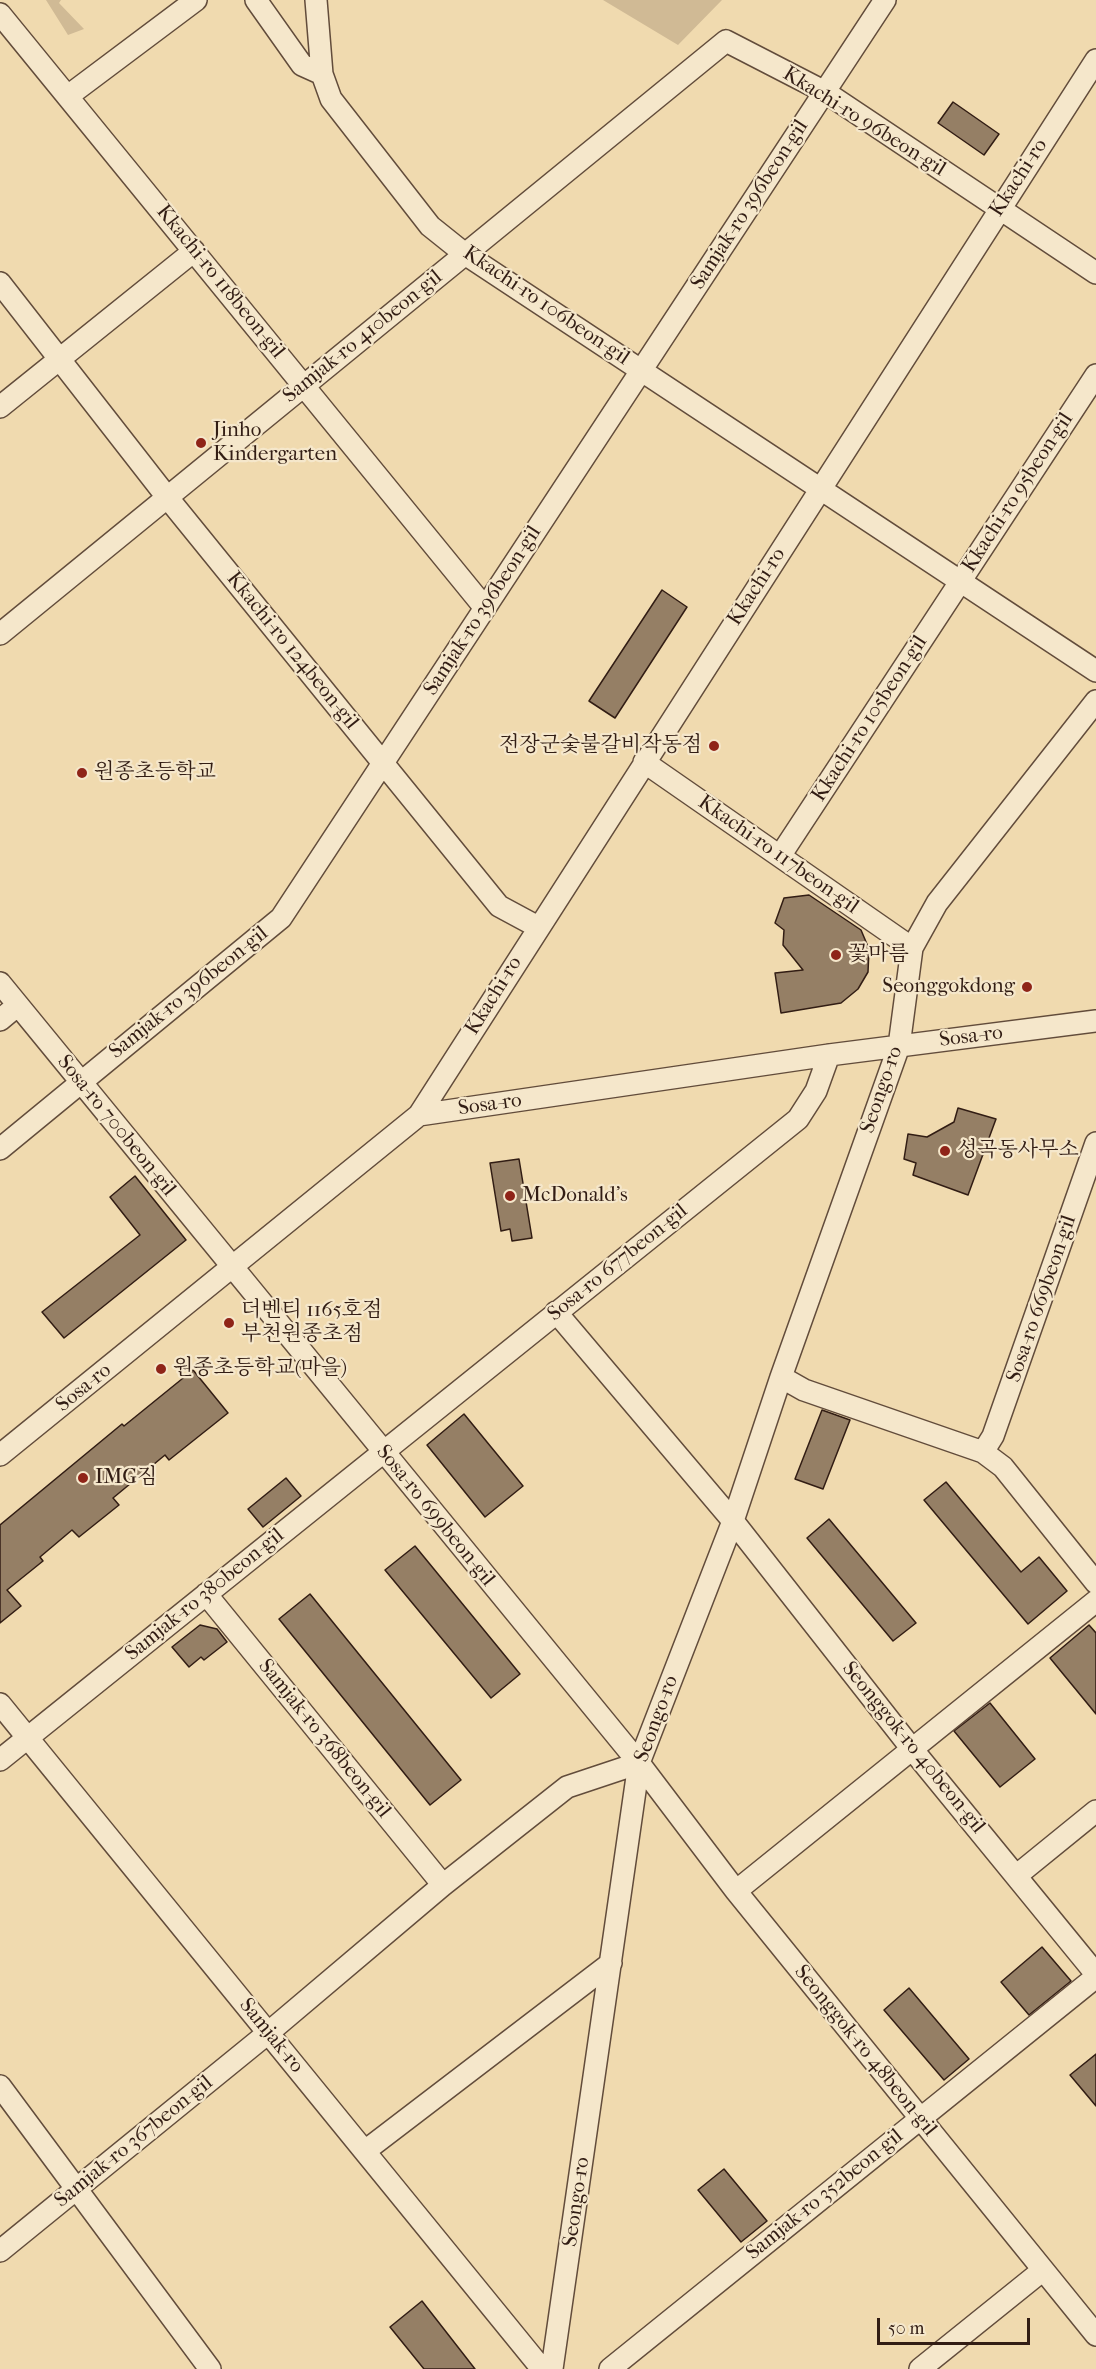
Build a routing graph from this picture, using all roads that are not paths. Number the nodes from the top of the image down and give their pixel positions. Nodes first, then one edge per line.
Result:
1 (196, 0) edge
2 (256, 0) edge
3 (316, 0) edge
4 (885, 0) edge
5 (0, 14) edge
6 (726, 41) joint
7 (1096, 60) edge
8 (322, 74) junction
9 (825, 92) junction
10 (68, 96) junction
11 (999, 209) junction
12 (194, 251) junction
13 (465, 254) junction
14 (1096, 273) edge
15 (0, 283) edge
16 (61, 358) junction
17 (642, 370) junction
18 (1096, 375) edge
19 (304, 385) junction
20 (0, 407) edge
21 (820, 488) junction
22 (167, 497) junction
23 (960, 581) junction
24 (485, 608) junction
25 (0, 634) edge
26 (1096, 671) edge
27 (1096, 701) edge
28 (644, 762) junction
29 (383, 764) junction
30 (780, 856) junction
31 (538, 927) junction
32 (912, 948) junction
33 (0, 983) edge
34 (18, 1005) junction
35 (0, 1020) edge
36 (1096, 1021) edge
37 (899, 1046) junction
38 (829, 1055) junction
39 (81, 1082) junction
40 (419, 1115) junction
41 (1096, 1143) edge
42 (0, 1149) edge
43 (233, 1269) junction
44 (556, 1312) junction
45 (781, 1377) junction
46 (382, 1452) junction
47 (983, 1452) junction
48 (0, 1455) edge
49 (733, 1521) junction
50 (1096, 1583) edge
51 (206, 1594) junction
52 (1096, 1601) edge
53 (0, 1704) edge
54 (28, 1738) junction
55 (912, 1749) junction
56 (0, 1760) edge
57 (639, 1763) junction
58 (1096, 1811) edge
59 (1016, 1876) junction
60 (443, 1885) junction
61 (735, 1891) junction
62 (611, 1963) junction
63 (1096, 1975) edge
64 (268, 2033) junction
65 (0, 2086) edge
66 (920, 2118) junction
67 (365, 2151) junction
68 (75, 2190) junction
69 (0, 2251) edge
70 (1043, 2270) junction
71 (1096, 2335) edge
72 (210, 2369) edge
73 (542, 2369) edge
74 (552, 2369) edge
75 (610, 2369) edge
76 (921, 2369) edge

1 - 10 street
2 - 8 street
3 - 8 street, Kkachi-ro 106beon-gil
4 - 9 street, Samjak-ro 396beon-gil
5 - 10 street, Kkachi-ro 118beon-gil
6 - 9 street, Kkachi-ro 96beon-gil
6 - 13 street, Samjak-ro 410beon-gil
7 - 11 street, Kkachi-ro
8 - 13 street, Kkachi-ro 106beon-gil
9 - 11 street, Kkachi-ro 96beon-gil
9 - 17 street, Samjak-ro 396beon-gil
10 - 12 street, Kkachi-ro 118beon-gil
11 - 14 street
11 - 21 street, Kkachi-ro
12 - 16 street
12 - 19 street, Kkachi-ro 118beon-gil
13 - 17 street, Kkachi-ro 106beon-gil
13 - 19 street, Samjak-ro 410beon-gil
15 - 16 street, Kkachi-ro 124beon-gil
16 - 20 street
16 - 22 street, Kkachi-ro 124beon-gil
17 - 21 street, Kkachi-ro 106beon-gil
17 - 24 street, Samjak-ro 396beon-gil
18 - 23 street, Kkachi-ro 95beon-gil
19 - 22 street, Samjak-ro 410beon-gil
19 - 24 street, Kkachi-ro 118beon-gil
21 - 23 street
21 - 28 street, Kkachi-ro
22 - 25 street, Samjak-ro 410beon-gil
22 - 29 street, Kkachi-ro 124beon-gil
23 - 26 street
23 - 30 street, Kkachi-ro 105beon-gil
24 - 29 street, Samjak-ro 396beon-gil
27 - 32 street, Seongo-ro
28 - 30 street, Kkachi-ro 117beon-gil
28 - 31 street, Kkachi-ro
29 - 31 street, Kkachi-ro 124beon-gil
29 - 39 street, Samjak-ro 396beon-gil
30 - 32 street, Kkachi-ro 117beon-gil
31 - 40 street, Kkachi-ro
32 - 37 street, Seongo-ro
33 - 34 street, Sosa-ro 700beon-gil
34 - 35 street
34 - 39 street, Sosa-ro 700beon-gil
36 - 37 street, Sosa-ro
37 - 38 street, Sosa-ro
37 - 45 street, Seongo-ro
38 - 40 street, Sosa-ro
38 - 44 street, Sosa-ro 677beon-gil
39 - 42 street, Samjak-ro 396beon-gil
39 - 43 street, Sosa-ro 700beon-gil
40 - 43 street, Sosa-ro
41 - 47 street, Sosa-ro 669beon-gil
43 - 46 street, Sosa-ro 699beon-gil
43 - 48 street, Sosa-ro
44 - 46 street, Sosa-ro 677beon-gil
44 - 49 street
45 - 47 street
45 - 49 street, Seongo-ro
46 - 51 street, Samjak-ro 380beon-gil
46 - 57 street, Sosa-ro 699beon-gil
47 - 50 street
49 - 55 street, Seonggok-ro 40beon-gil
49 - 57 street, Seongo-ro
51 - 54 street, Samjak-ro 380beon-gil
51 - 60 street, Samjak-ro 368beon-gil
52 - 55 street
53 - 54 street, Samjak-ro
54 - 56 street, Samjak-ro 380beon-gil
54 - 64 street, Samjak-ro
55 - 59 street, Seonggok-ro 40beon-gil
55 - 61 street
57 - 60 street
57 - 61 street, Seonggok-ro 48beon-gil
57 - 62 street, Seongo-ro
58 - 59 street
59 - 63 street, Seonggok-ro 40beon-gil
60 - 64 street
61 - 66 street, Seonggok-ro 48beon-gil
62 - 67 street
62 - 74 street, Seongo-ro
63 - 66 street, Samjak-ro 352beon-gil
64 - 67 street, Samjak-ro
64 - 68 street, Samjak-ro 367beon-gil
65 - 68 street
66 - 70 street, Seonggok-ro 48beon-gil
66 - 75 street, Samjak-ro 352beon-gil
67 - 73 street, Samjak-ro
68 - 69 street, Samjak-ro 367beon-gil
68 - 72 street
70 - 71 street, Seonggok-ro 48beon-gil
70 - 76 street

